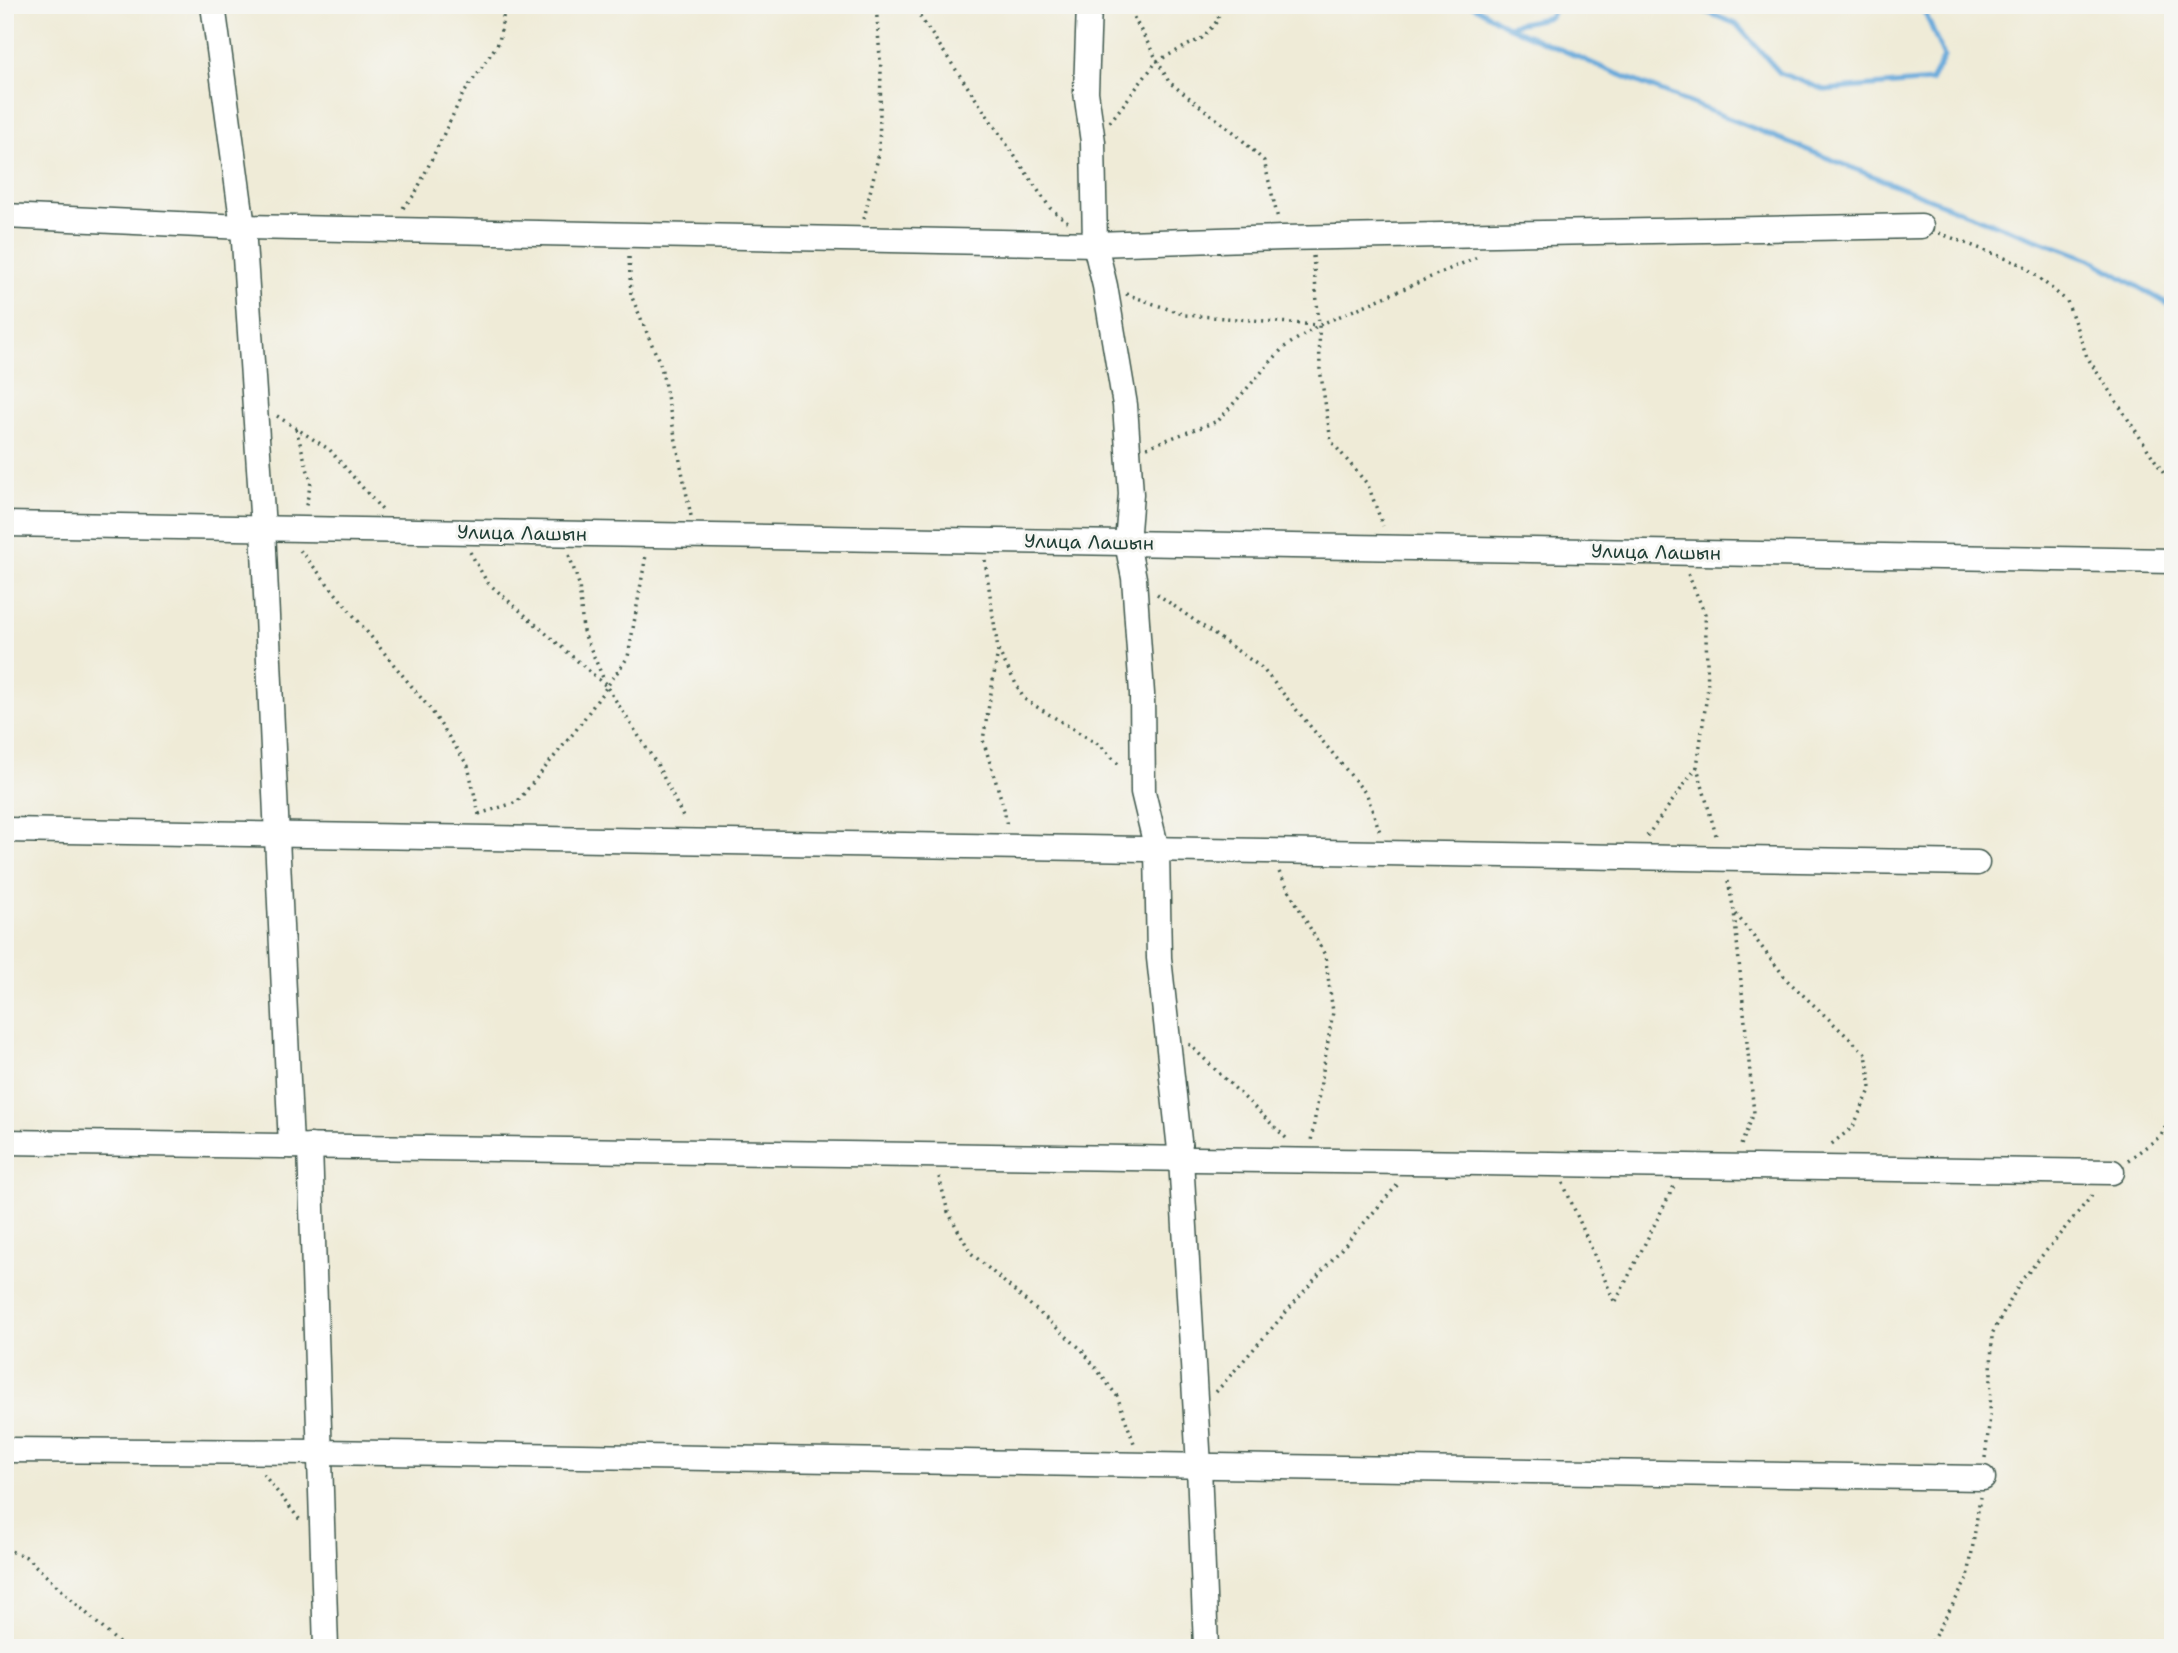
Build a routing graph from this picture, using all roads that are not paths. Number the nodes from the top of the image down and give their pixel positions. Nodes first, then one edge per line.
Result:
1 (213, 5) edge
2 (1089, 5) edge
3 (5, 216) edge
4 (243, 226) junction
5 (1921, 226) road end
6 (1095, 244) junction
7 (5, 524) edge
8 (273, 528) junction
9 (1127, 543) junction
10 (2164, 561) edge
11 (5, 830) edge
12 (277, 834) junction
13 (1157, 849) junction
14 (1977, 863) dead end
15 (5, 1142) edge
16 (300, 1146) junction
17 (1181, 1159) junction
18 (2112, 1172) road end
19 (5, 1450) edge
20 (320, 1452) junction
21 (1199, 1466) junction
22 (1983, 1478) road end
23 (326, 1648) edge
24 (1206, 1648) edge

1 - 4 street
2 - 6 street
3 - 4 street
4 - 6 street
4 - 8 street
5 - 6 street
6 - 9 street
7 - 8 street, Улица Лашын
8 - 9 street, Улица Лашын
8 - 12 street
9 - 10 street, Улица Лашын
9 - 13 street
11 - 12 street
12 - 13 street
12 - 16 street
13 - 14 street
13 - 17 street
15 - 16 street
16 - 17 street
16 - 20 street
17 - 18 street
17 - 21 street
19 - 20 street
20 - 21 street
20 - 23 street
21 - 22 street
21 - 24 street

